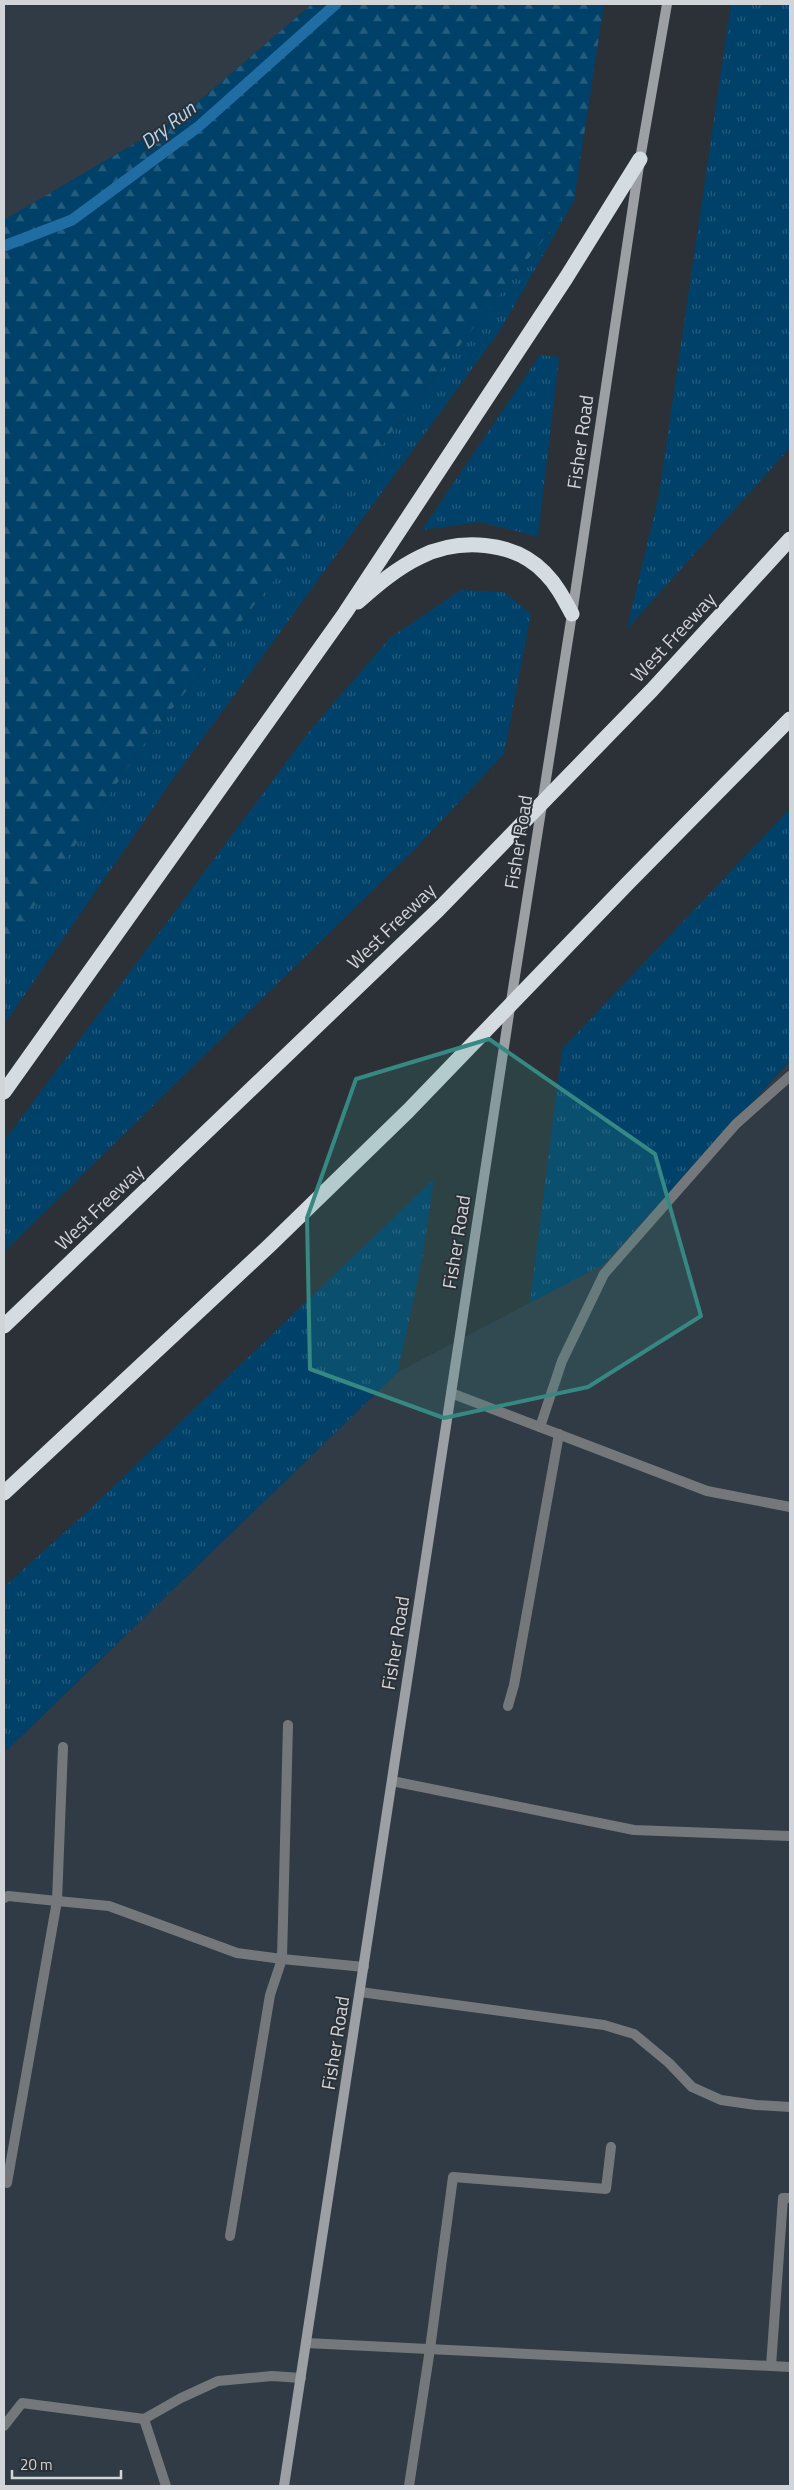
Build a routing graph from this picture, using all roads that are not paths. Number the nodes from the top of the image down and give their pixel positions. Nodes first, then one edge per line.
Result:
1 (667, 4) edge
2 (640, 159) junction
3 (790, 539) edge
4 (345, 612) junction
5 (572, 614) junction
6 (790, 719) edge
7 (790, 1076) edge
8 (4, 1092) edge
9 (4, 1326) edge
10 (451, 1393) junction
11 (540, 1427) junction
12 (559, 1434) junction
13 (4, 1493) edge
14 (790, 1507) edge
15 (508, 1706) dead end
16 (288, 1725) dead end
17 (63, 1747) dead end
18 (392, 1780) junction
19 (790, 1836) edge
20 (4, 1898) edge
21 (57, 1901) junction
22 (282, 1959) junction
23 (364, 1967) junction
24 (360, 1992) junction
25 (790, 2107) edge
26 (611, 2147) dead end
27 (7, 2183) dead end
28 (790, 2198) edge
29 (230, 2236) dead end
30 (306, 2343) junction
31 (430, 2349) junction
32 (771, 2366) junction
33 (790, 2367) edge
34 (300, 2378) junction
35 (144, 2419) junction
36 (4, 2426) edge
37 (166, 2486) edge
38 (284, 2486) edge
39 (409, 2486) edge

1 - 2 main road, Fisher Road
2 - 4 highway
2 - 5 main road, Fisher Road
3 - 9 highway, West Freeway
4 - 5 highway
4 - 8 highway
5 - 10 main road, Fisher Road
6 - 13 highway
7 - 11 lane
10 - 11 lane
10 - 18 main road, Fisher Road
11 - 12 lane
12 - 14 lane
12 - 15 lane
16 - 22 lane
17 - 21 lane
18 - 19 lane
18 - 23 main road, Fisher Road
20 - 21 lane
21 - 22 lane
21 - 27 lane
22 - 23 lane
22 - 29 lane
23 - 24 main road, Fisher Road
24 - 25 lane
24 - 30 main road, Fisher Road
26 - 31 lane
28 - 32 lane
30 - 31 lane
30 - 34 main road, Fisher Road
31 - 32 lane
31 - 39 lane
32 - 33 lane
34 - 35 lane
34 - 38 main road, Fisher Road
35 - 36 lane
35 - 37 lane

